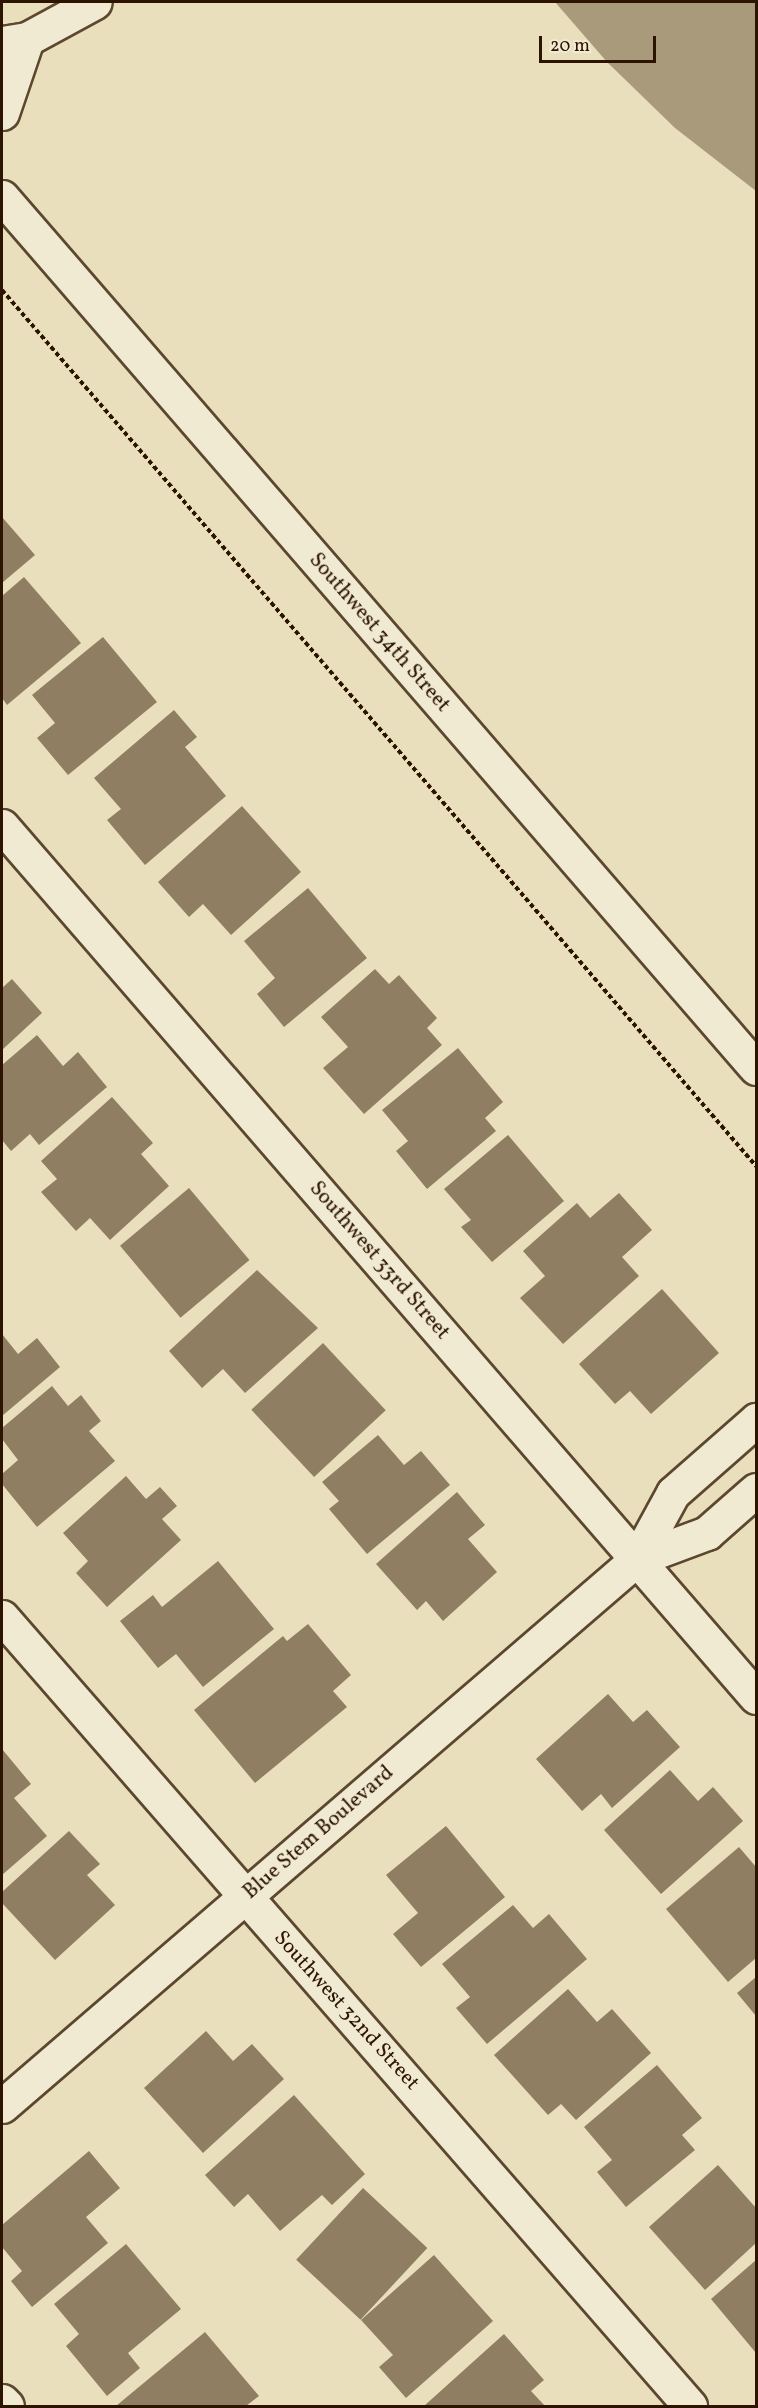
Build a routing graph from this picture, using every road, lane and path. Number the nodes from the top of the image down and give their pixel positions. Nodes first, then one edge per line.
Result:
1 (95, 2) edge
2 (14, 41) edge
3 (2, 113) edge
4 (2, 197) edge
5 (2, 290) edge
6 (2, 826) edge
7 (756, 1068) edge
8 (756, 1166) edge
9 (756, 1420) edge
10 (756, 1490) edge
11 (637, 1559) junction
12 (2, 1617) edge
13 (756, 1697) edge
14 (245, 1897) junction
15 (2, 2106) edge
16 (2, 2401) edge
17 (6, 2406) edge
18 (690, 2406) edge

1 - 2 street
2 - 3 street
4 - 7 street, Southwest 34th Street
5 - 8 path
6 - 11 street, Southwest 33rd Street
9 - 11 street, Blue Stem Boulevard
10 - 11 street, Blue Stem Boulevard
11 - 13 street, Southwest 33rd Street
11 - 14 street, Blue Stem Boulevard
12 - 14 street, Southwest 32nd Street
14 - 15 street, Blue Stem Boulevard
14 - 18 street, Southwest 32nd Street
16 - 17 street

